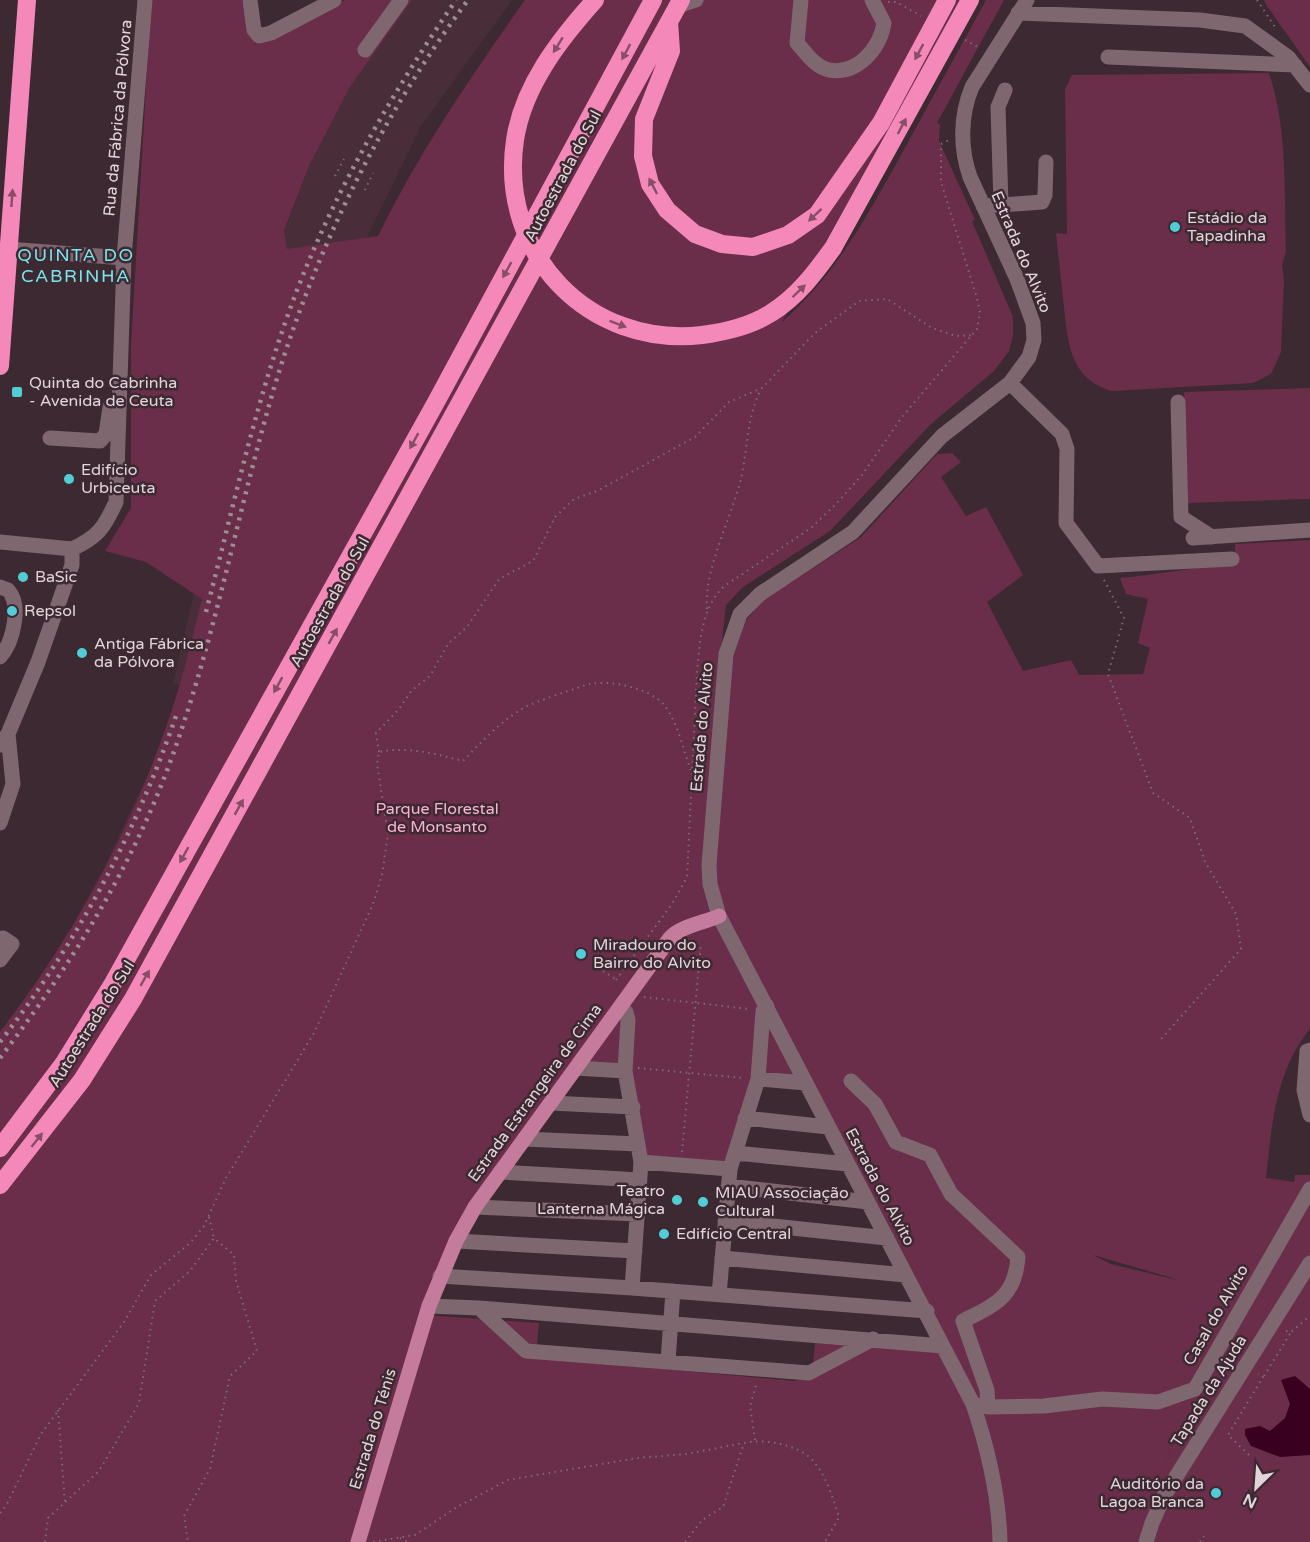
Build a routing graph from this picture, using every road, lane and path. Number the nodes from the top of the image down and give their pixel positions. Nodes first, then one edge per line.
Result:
1 (27, 0) edge
2 (145, 0) edge
3 (250, 0) edge
4 (334, 0) edge
5 (401, 0) edge
6 (595, 0) edge
7 (653, 0) edge
8 (696, 0) edge
9 (801, 0) edge
10 (872, 0) edge
11 (947, 0) edge
12 (970, 0) edge
13 (1027, 0) edge
14 (896, 2) dead end
15 (906, 8) dead end
16 (676, 9) edge
17 (1018, 13) junction
18 (975, 45) dead end
19 (980, 48) dead end
20 (366, 50) dead end
21 (1108, 57) dead end
22 (1295, 65) junction
23 (1310, 85) edge
24 (1005, 90) dead end
25 (344, 159) dead end
26 (1046, 162) dead end
27 (373, 173) dead end
28 (335, 176) dead end
29 (365, 190) dead end
30 (1001, 204) junction
31 (983, 206) junction
32 (8, 249) junction
33 (124, 258) junction
34 (2, 298) edge
35 (974, 335) dead end
36 (0, 366) edge
37 (1010, 383) junction
38 (762, 388) junction
39 (1178, 402) dead end
40 (50, 438) dead end
41 (1310, 530) edge
42 (1212, 537) junction
43 (1193, 538) dead end
44 (0, 542) edge
45 (72, 549) junction
46 (1232, 560) dead end
47 (1098, 566) junction
48 (0, 587) edge
49 (707, 609) dead end
50 (0, 657) edge
51 (4, 740) edge
52 (379, 752) junction
53 (692, 773) dead end
54 (0, 823) edge
55 (719, 916) junction
56 (0, 942) edge
57 (701, 943) dead end
58 (0, 960) edge
59 (603, 971) dead end
60 (616, 980) dead end
61 (641, 997) dead end
62 (696, 1003) junction
63 (620, 1006) junction
64 (765, 1008) junction
65 (1161, 1039) dead end
66 (1310, 1050) edge
67 (576, 1068) junction
68 (630, 1069) junction
69 (689, 1073) junction
70 (758, 1079) junction
71 (851, 1081) dead end
72 (806, 1083) junction
73 (550, 1103) junction
74 (633, 1107) junction
75 (1310, 1115) edge
76 (745, 1118) junction
77 (828, 1127) junction
78 (524, 1139) junction
79 (639, 1144) junction
80 (0, 1148) edge
81 (735, 1153) junction
82 (641, 1162) junction
83 (848, 1164) junction
84 (681, 1165) junction
85 (730, 1169) junction
86 (500, 1172) junction
87 (640, 1180) junction
88 (0, 1185) edge
89 (728, 1186) junction
90 (1310, 1188) edge
91 (868, 1202) junction
92 (475, 1206) junction
93 (638, 1214) junction
94 (209, 1217) junction
95 (725, 1221) junction
96 (214, 1238) junction
97 (887, 1238) junction
98 (456, 1241) junction
99 (635, 1251) junction
100 (723, 1258) junction
101 (1310, 1263) edge
102 (906, 1275) junction
103 (440, 1276) junction
104 (632, 1288) junction
105 (673, 1291) junction
106 (719, 1295) junction
107 (429, 1306) junction
108 (479, 1308) junction
109 (927, 1311) junction
110 (1310, 1316) edge
111 (671, 1323) junction
112 (1270, 1326) junction
113 (423, 1327) joint
114 (1291, 1332) junction
115 (873, 1339) junction
116 (943, 1346) junction
117 (668, 1362) junction
118 (758, 1369) junction
119 (1251, 1370) dead end
120 (1263, 1377) junction
121 (980, 1405) junction
122 (58, 1410) junction
123 (755, 1440) junction
124 (744, 1443) junction
125 (1249, 1455) dead end
126 (65, 1503) junction
127 (0, 1513) edge
128 (1204, 1536) dead end
129 (399, 1537) junction
130 (45, 1542) edge
131 (188, 1542) edge
132 (358, 1542) edge
133 (373, 1542) edge
134 (408, 1542) edge
135 (685, 1542) edge
136 (825, 1542) edge
137 (1000, 1542) edge
138 (1146, 1542) edge
139 (1200, 1542) edge

32 -> 1 highway
2 - 33 street, Rua da Fábrica da Pólvora
3 - 4 street
5 - 20 street
6 -> 12 highway
7 -> 80 highway, Autoestrada do Sul
8 - 16 street
9 - 10 street
11 -> 16 highway
13 - 17 street, Estrada do Alvito
14 - 15 path
88 -> 16 highway, Autoestrada do Sul
17 - 22 street
17 - 31 street, Estrada do Alvito
18 - 19 path
21 - 22 street
22 - 23 street
24 - 30 street
25 - 28 path
26 - 30 street
27 - 29 path
30 - 31 street
31 - 37 street, Estrada do Alvito
32 - 33 street
32 - 34 highway
33 - 40 street
33 - 45 street, Rua da Fábrica da Pólvora
34 - 36 highway
35 - 38 path
37 - 47 street
37 - 55 street, Estrada do Alvito
38 - 49 path
38 - 52 path
39 - 42 street
41 - 42 street
42 - 43 street
44 - 45 street
45 - 51 street
46 - 47 street
47 - 65 path
48 - 50 street
51 - 54 street
52 - 53 path
52 - 94 path
55 - 63 main road, Estrada Estrangeira de Cima
55 - 64 street, Estrada do Alvito
56 - 58 street
57 - 62 path
59 - 60 path
61 - 62 path
62 - 64 path
62 - 69 path
63 - 67 main road, Estrada Estrangeira de Cima
63 - 68 street
64 - 70 street
64 - 72 street, Estrada do Alvito
66 - 75 street
67 - 68 street
67 - 73 main road, Estrada Estrangeira de Cima
68 - 69 path
68 - 74 street
69 - 70 path
69 - 84 path
70 - 72 street
70 - 76 street
71 - 121 street
72 - 77 street, Estrada do Alvito
73 - 74 street
73 - 78 main road, Estrada Estrangeira de Cima
74 - 79 street
76 - 77 street
76 - 81 street
77 - 83 street, Estrada do Alvito
78 - 79 street
78 - 86 main road, Estrada Estrangeira de Cima
79 - 82 street
81 - 83 street
81 - 85 street
82 - 84 street
82 - 87 street
83 - 91 street, Estrada do Alvito
84 - 85 street
85 - 89 street
86 - 87 street
86 - 92 main road, Estrada Estrangeira de Cima
87 - 93 street
89 - 91 street
89 - 95 street
90 - 121 street, Casal do Alvito
91 - 97 street, Estrada do Alvito
92 - 93 street
92 - 98 main road, Estrada Estrangeira de Cima
93 - 99 street
94 - 96 path
94 - 122 path
95 - 97 street
95 - 100 street
96 - 126 path
96 - 131 path
97 - 102 street, Estrada do Alvito
98 - 99 street
98 - 103 main road, Estrada Estrangeira de Cima
99 - 104 street
100 - 102 street
100 - 106 street
101 - 112 street, Tapada da Ajuda
102 - 109 street, Estrada do Alvito
103 - 104 street
103 - 107 main road, Estrada Estrangeira de Cima
104 - 105 street
105 - 106 street
105 - 111 street
106 - 109 street
107 - 108 street
107 - 113 main road, Estrada Estrangeira de Cima
108 - 111 street
108 - 117 street
109 - 116 street, Estrada do Alvito
110 - 114 path
111 - 115 street
111 - 117 street
112 - 114 path
112 - 138 street, Tapada da Ajuda
113 - 132 main road, Estrada do Ténis
114 - 120 path
115 - 116 street
115 - 118 street
116 - 121 street, Estrada do Alvito
117 - 118 street
118 - 123 path
119 - 120 path
120 - 125 path
121 - 137 street, Estrada do Alvito
122 - 126 path
122 - 127 path
123 - 124 path
123 - 136 path
124 - 129 path
124 - 135 path
126 - 130 path
128 - 139 path
129 - 133 path
129 - 134 path

